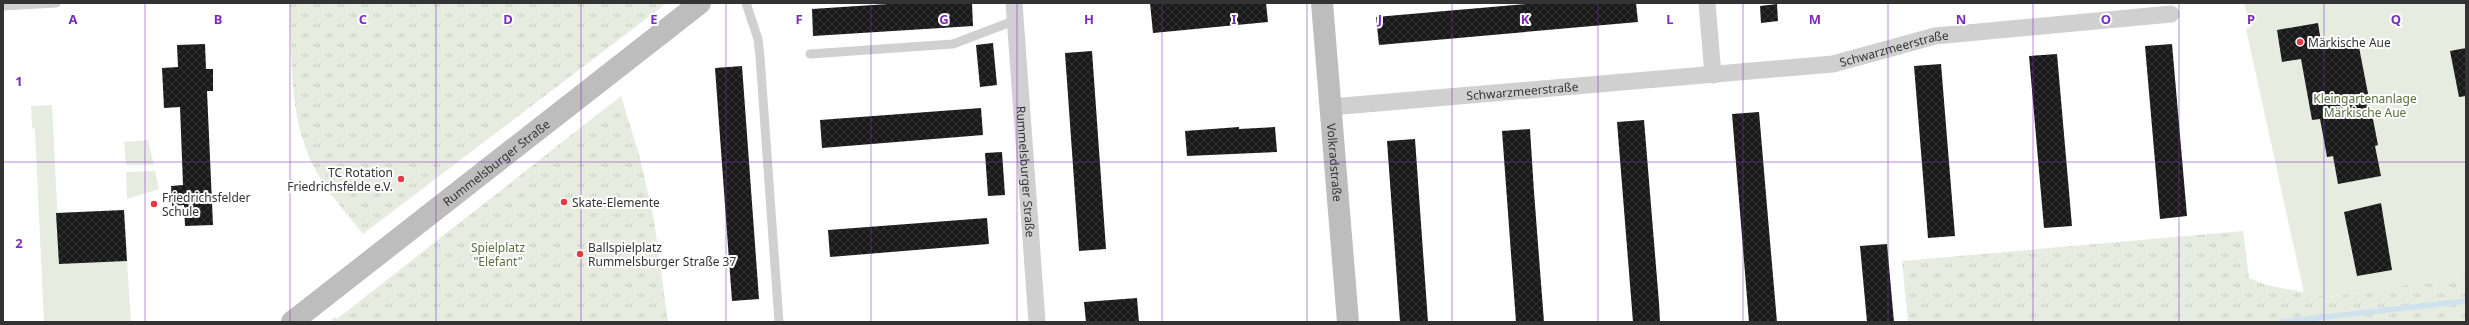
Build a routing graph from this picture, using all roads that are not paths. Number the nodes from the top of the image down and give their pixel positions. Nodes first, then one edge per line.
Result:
1 (56, 3) edge
2 (700, 3) edge
3 (746, 3) edge
4 (1014, 3) edge
5 (1322, 3) edge
6 (1707, 3) edge
7 (3, 6) edge
8 (2171, 14) dead end
9 (1016, 20) junction
10 (810, 54) dead end
11 (1713, 75) junction
12 (1331, 107) junction
13 (292, 322) edge
14 (779, 322) edge
15 (1037, 322) edge
16 (1348, 322) edge

1 - 7 lane
2 - 13 street, Rummelsburger Straße
3 - 14 lane
4 - 9 street, Rummelsburger Straße
5 - 12 street, Volkradstraße
6 - 11 street
8 - 11 street, Schwarzmeerstraße
9 - 10 lane
9 - 15 street, Rummelsburger Straße
11 - 12 street, Schwarzmeerstraße
12 - 16 street, Volkradstraße

